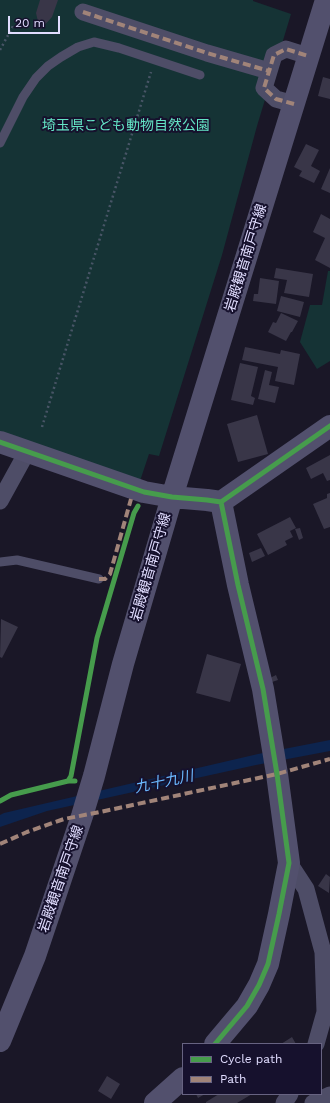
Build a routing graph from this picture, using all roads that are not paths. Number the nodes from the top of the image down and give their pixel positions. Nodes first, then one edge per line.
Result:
1 (326, 0) edge
2 (83, 12) dead end
3 (308, 56) junction
4 (269, 71) junction
5 (200, 75) dead end
6 (294, 104) junction
7 (0, 143) edge
8 (330, 426) edge
9 (0, 442) edge
10 (27, 452) junction
11 (172, 497) junction
12 (0, 501) edge
13 (221, 502) junction
14 (0, 562) edge
15 (99, 579) dead end
16 (289, 863) junction
17 (0, 1041) edge
18 (216, 1043) edge
19 (316, 1043) edge
20 (182, 1079) edge
21 (330, 1095) edge
22 (155, 1103) edge
23 (313, 1103) edge

1 - 3 main road, 岩殿観音南戸守線
2 - 4 street
3 - 4 street
3 - 6 main road, 岩殿観音南戸守線
4 - 6 street
5 - 7 lane
6 - 11 main road, 岩殿観音南戸守線
8 - 13 main road
9 - 10 main road
10 - 11 main road
10 - 12 street
11 - 13 main road
11 - 17 main road, 岩殿観音南戸守線
13 - 16 main road
14 - 15 lane
16 - 18 main road
16 - 19 street
20 - 22 main road
21 - 23 street

